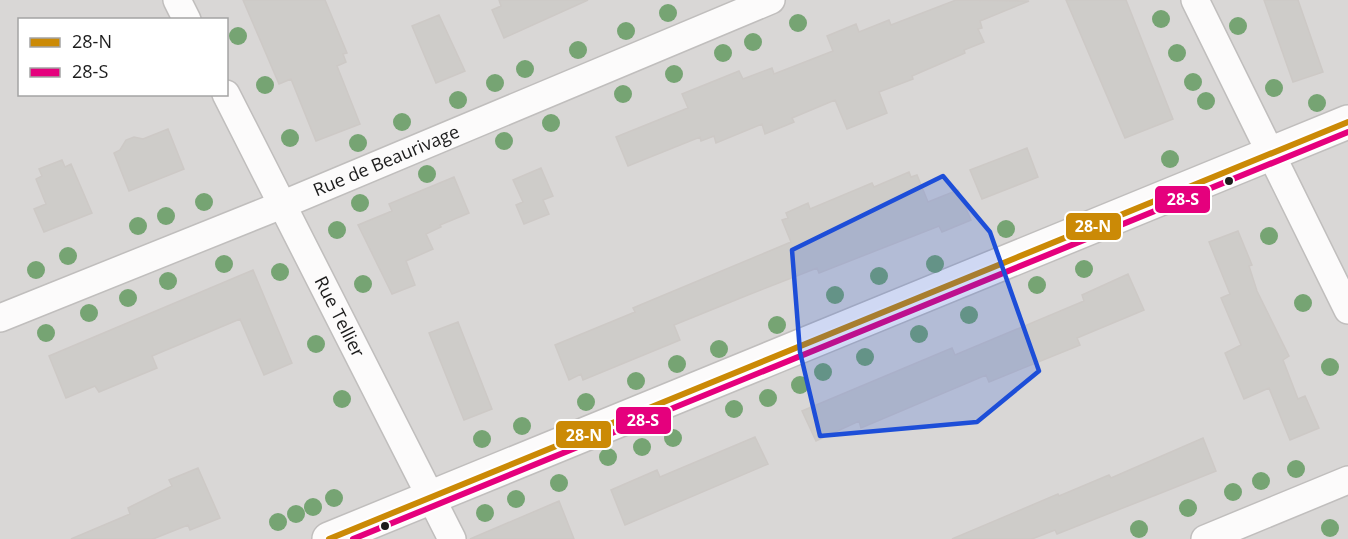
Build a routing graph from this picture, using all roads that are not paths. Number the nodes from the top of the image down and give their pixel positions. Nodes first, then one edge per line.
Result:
1 (177, 0) edge
2 (771, 0) edge
3 (1195, 0) edge
4 (186, 18) edge
5 (227, 96) edge
6 (1348, 122) edge
7 (1270, 154) junction
8 (284, 204) junction
9 (1348, 310) edge
10 (0, 318) edge
11 (1348, 480) edge
12 (431, 497) junction
13 (329, 539) edge
14 (452, 539) edge
15 (1205, 539) edge

1 - 4 street
2 - 8 street, Rue de Beaurivage
3 - 7 street
5 - 8 street, Rue Tellier
6 - 7 street
7 - 9 street
7 - 12 street
8 - 10 street, Rue de Beaurivage
8 - 12 street, Rue Tellier
11 - 15 street
12 - 13 street
12 - 14 street, Rue Tellier

